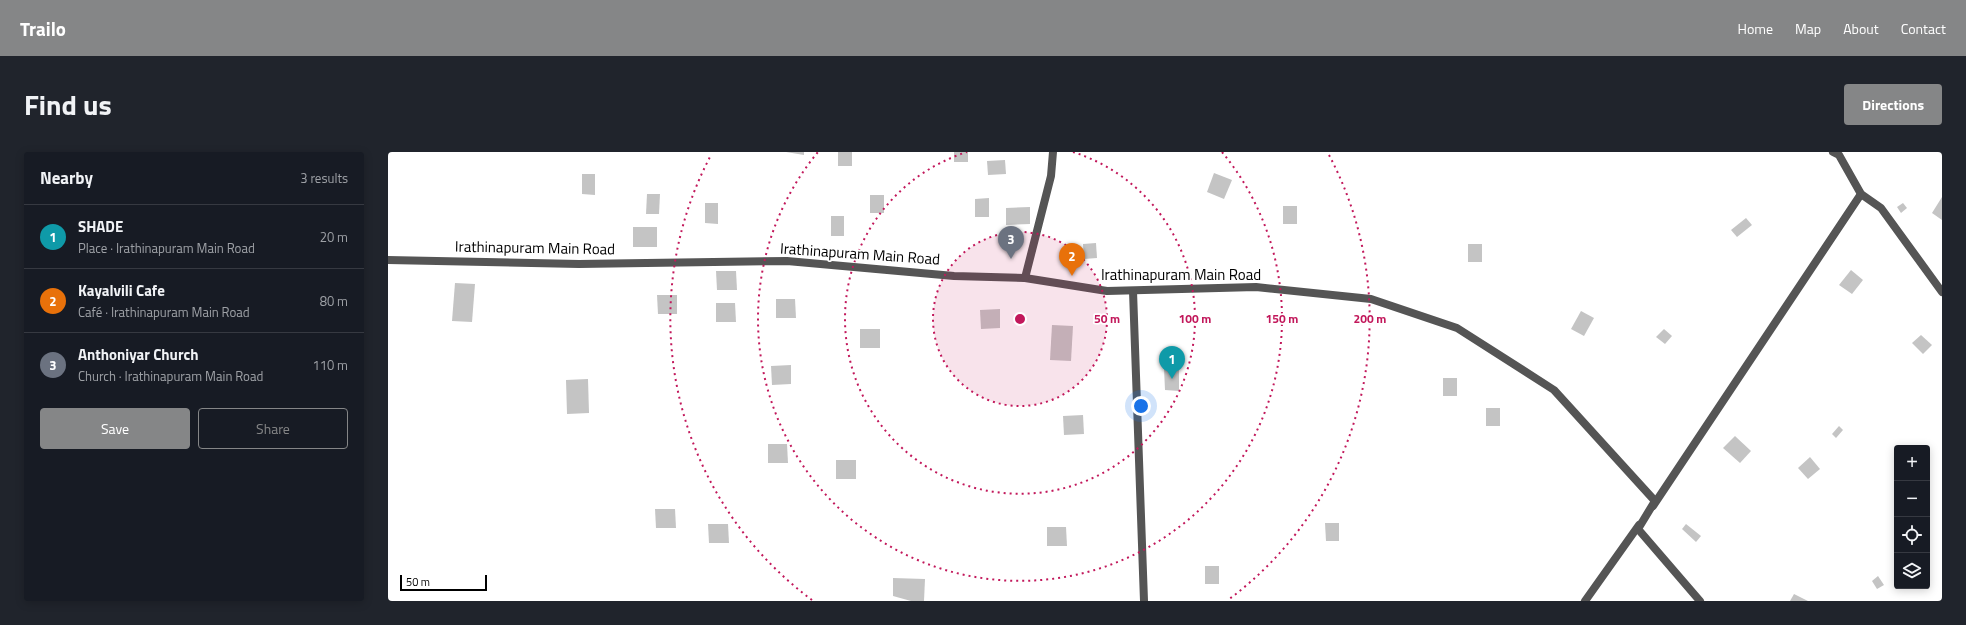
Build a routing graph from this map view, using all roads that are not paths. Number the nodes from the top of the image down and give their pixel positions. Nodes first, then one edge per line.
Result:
1 (1053, 152) edge
2 (1838, 153) edge
3 (1861, 194) junction
4 (388, 260) edge
5 (1025, 278) junction
6 (1133, 291) junction
7 (1942, 292) edge
8 (1645, 518) junction
9 (1144, 601) edge
10 (1585, 601) edge
11 (1700, 601) edge

1 - 5 street
2 - 3 street
3 - 7 street
3 - 8 street
4 - 5 street, Irathinapuram Main Road
5 - 6 street, Irathinapuram Main Road
6 - 8 street, Irathinapuram Main Road
6 - 9 street
8 - 10 street
8 - 11 street, Irathinapuram Main Road

